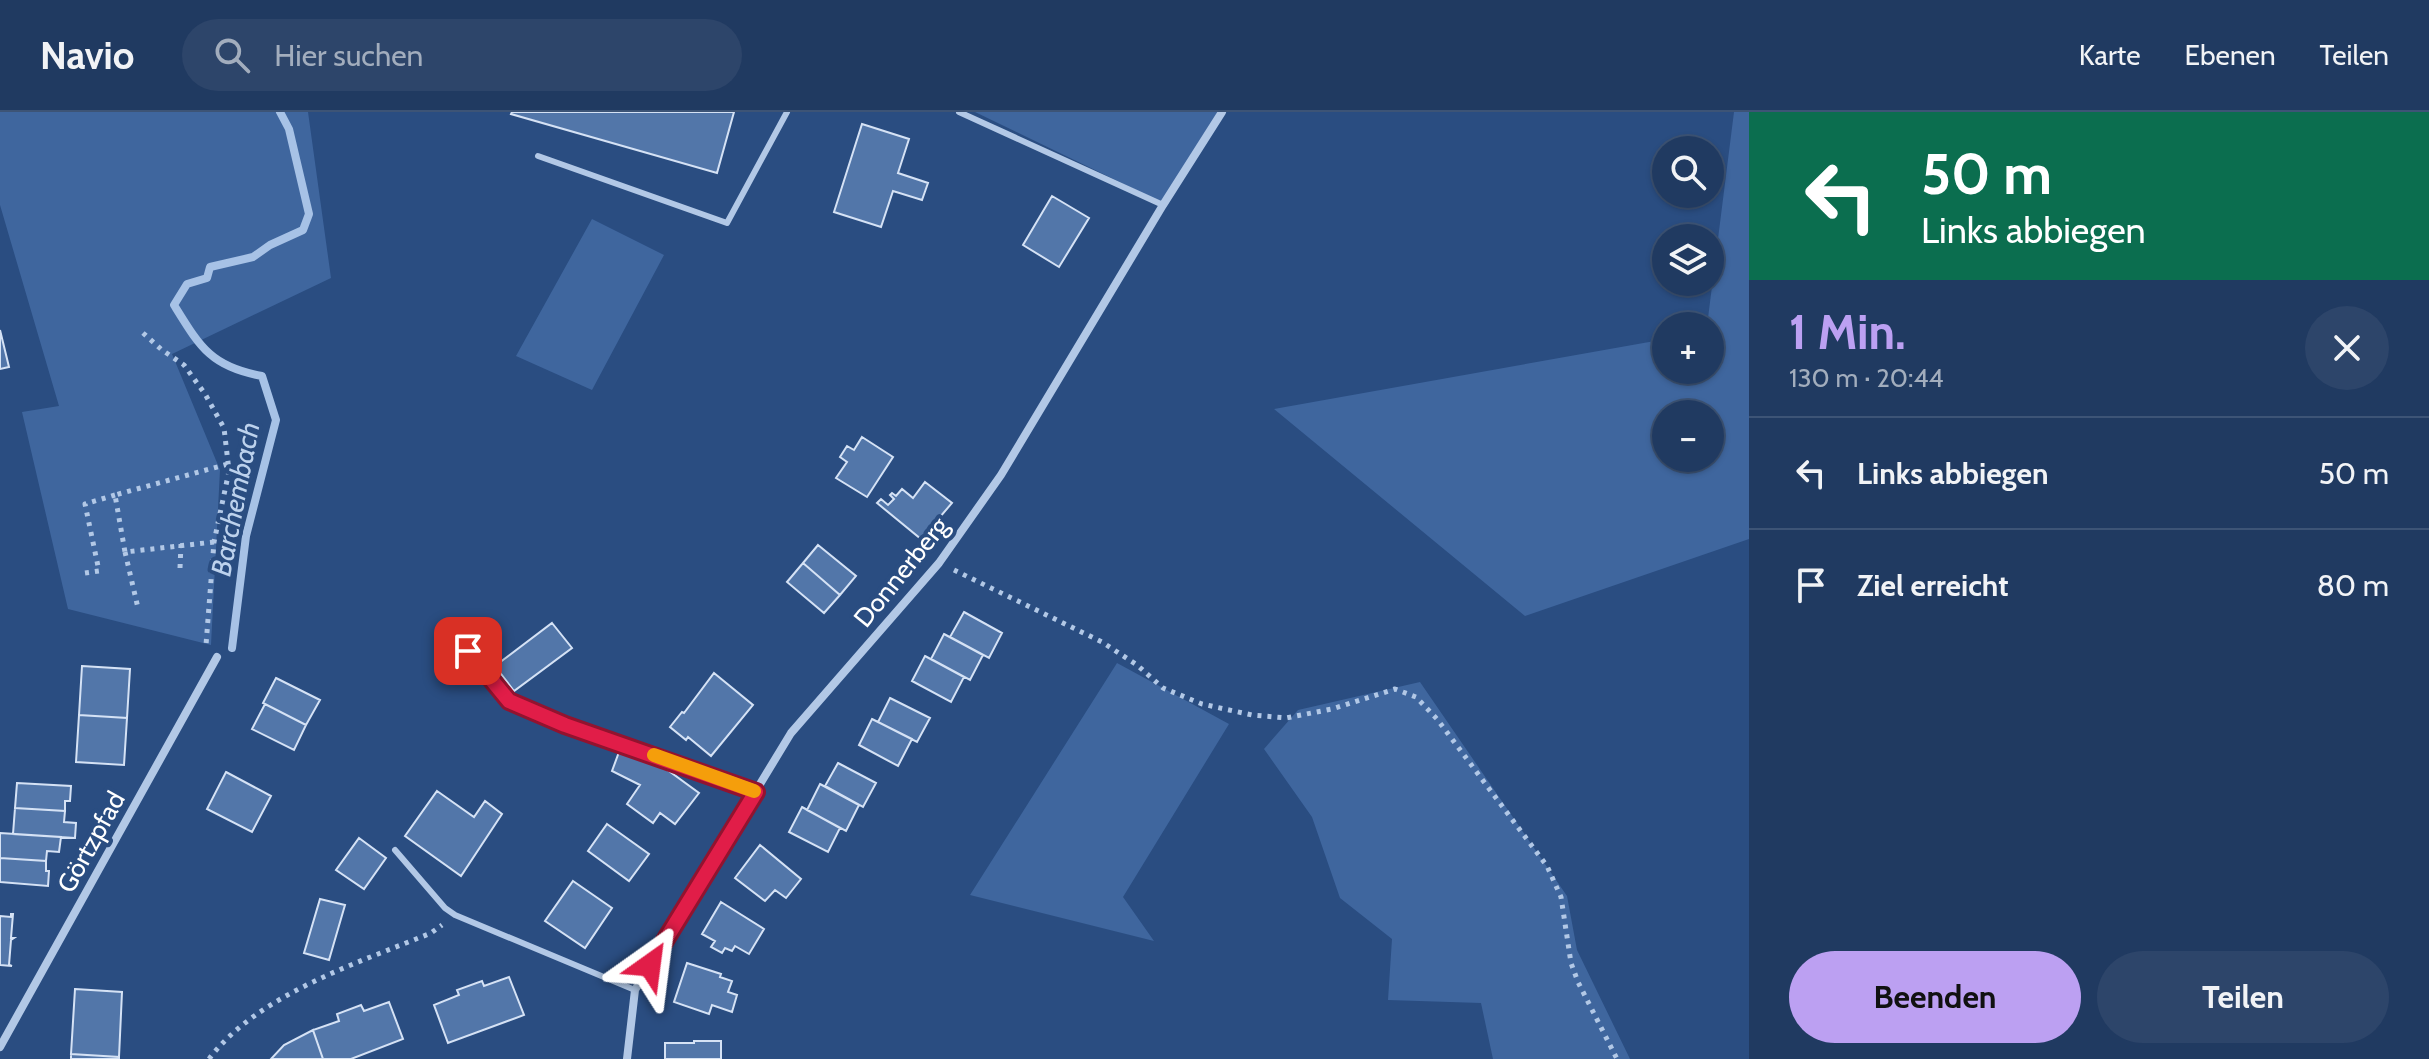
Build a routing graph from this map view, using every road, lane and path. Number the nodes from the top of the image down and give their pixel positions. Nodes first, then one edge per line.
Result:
1 (787, 112) edge
2 (961, 112) edge
3 (1222, 112) edge
4 (538, 156) dead end
5 (1163, 205) junction
6 (143, 333) dead end
7 (228, 464) junction
8 (115, 495) junction
9 (214, 542) junction
10 (181, 544) junction
11 (125, 552) junction
12 (939, 563) junction
13 (180, 568) dead end
14 (85, 573) dead end
15 (138, 608) dead end
16 (468, 651) dead end
17 (217, 657) joint
18 (756, 792) junction
19 (395, 850) dead end
20 (455, 915) junction
21 (635, 990) junction
22 (0, 1047) edge
23 (209, 1059) edge
24 (627, 1059) edge
25 (1617, 1059) edge

1 - 4 lane
2 - 5 lane
3 - 5 street, Donnerberg
5 - 12 street, Donnerberg
6 - 7 path
7 - 8 path
7 - 9 path
8 - 11 path
8 - 14 path
9 - 10 path
9 - 17 path
10 - 11 path
10 - 13 path
11 - 15 path
12 - 18 street, Donnerberg
12 - 25 path
16 - 18 lane
17 - 22 street, Görtzpfad
18 - 21 street, Donnerberg
19 - 20 lane
20 - 21 lane
20 - 23 path
21 - 24 street, Donnerberg

